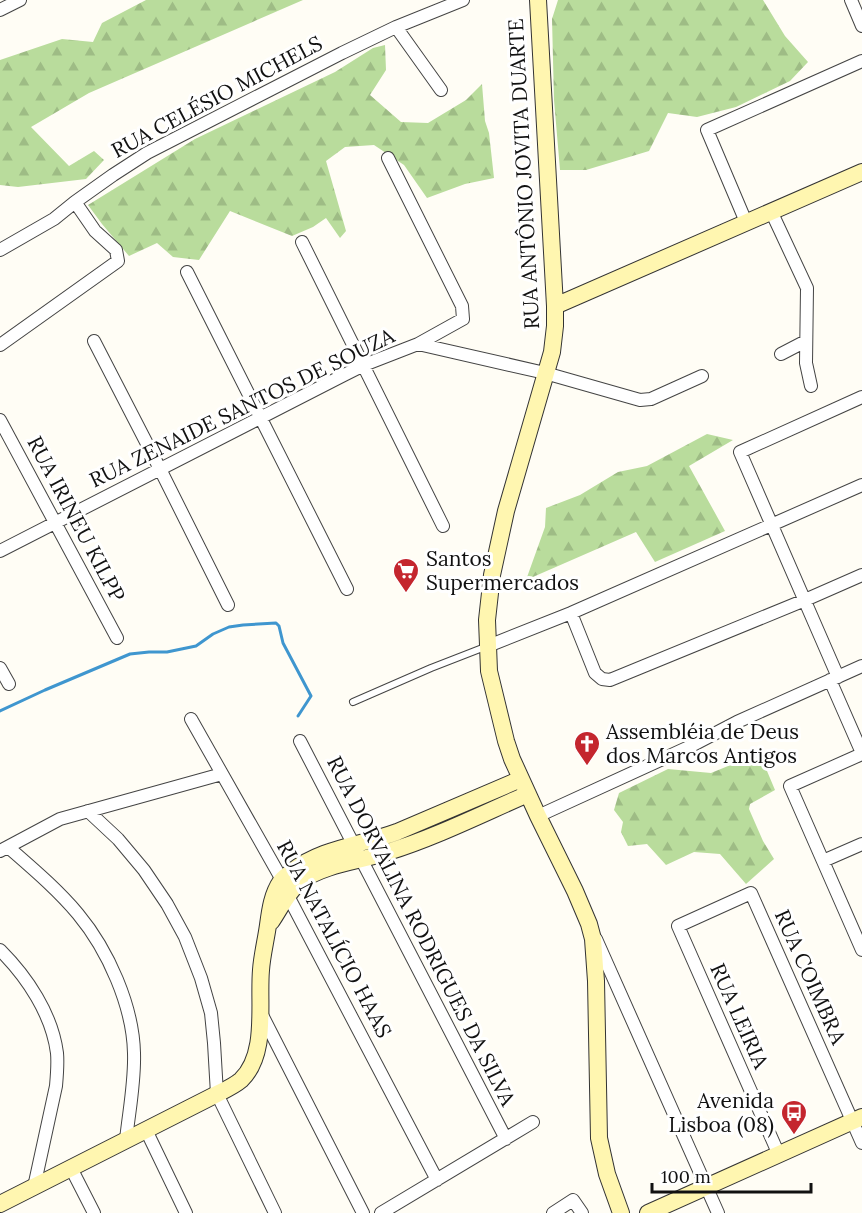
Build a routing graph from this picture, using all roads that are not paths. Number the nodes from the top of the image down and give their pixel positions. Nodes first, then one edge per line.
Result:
1 (20, 0) edge
2 (463, 0) edge
3 (851, 0) edge
4 (538, 1) edge
5 (0, 10) edge
6 (862, 26) edge
7 (396, 27) junction
8 (862, 61) edge
9 (441, 90) dead end
10 (388, 158) dead end
11 (862, 172) edge
12 (75, 202) junction
13 (771, 211) junction
14 (746, 222) junction
15 (302, 242) dead end
16 (0, 250) edge
17 (187, 272) dead end
18 (555, 306) junction
19 (94, 341) dead end
20 (806, 341) junction
21 (418, 344) junction
22 (0, 345) edge
23 (781, 354) dead end
24 (364, 365) junction
25 (545, 374) junction
26 (702, 376) dead end
27 (811, 386) dead end
28 (862, 397) edge
29 (261, 418) junction
30 (0, 420) edge
31 (160, 469) junction
32 (862, 485) edge
33 (55, 523) junction
34 (772, 525) junction
35 (443, 526) dead end
36 (0, 551) edge
37 (862, 574) edge
38 (347, 589) dead end
39 (805, 600) junction
40 (228, 605) dead end
41 (571, 613) junction
42 (117, 638) dead end
43 (488, 646) junction
44 (862, 666) edge
45 (0, 668) edge
46 (834, 679) junction
47 (9, 684) dead end
48 (353, 702) dead end
49 (191, 719) dead end
50 (300, 741) dead end
51 (862, 753) edge
52 (222, 774) junction
53 (524, 786) junction
54 (88, 811) junction
55 (538, 816) junction
56 (862, 844) edge
57 (4, 849) edge
58 (358, 852) junction
59 (823, 861) junction
60 (282, 880) junction
61 (751, 893) joint
62 (288, 896) junction
63 (589, 924) junction
64 (267, 928) junction
65 (0, 950) edge
66 (862, 950) edge
67 (620, 993) junction
68 (597, 1002) junction
69 (260, 1012) junction
70 (217, 1094) junction
71 (857, 1120) edge
72 (533, 1122) dead end
73 (146, 1130) junction
74 (506, 1139) junction
75 (126, 1140) junction
76 (862, 1143) edge
77 (779, 1155) junction
78 (71, 1168) junction
79 (437, 1180) junction
80 (34, 1187) junction
81 (706, 1187) junction
82 (0, 1204) edge
83 (5, 1213) edge
84 (94, 1213) edge
85 (186, 1213) edge
86 (275, 1213) edge
87 (363, 1213) edge
88 (381, 1213) edge
89 (553, 1213) edge
90 (582, 1213) edge
91 (621, 1213) edge
92 (648, 1213) edge
93 (718, 1213) edge

1 - 5 street
2 - 7 street, RUA CELÉSIO MICHELS
3 - 6 street
4 - 18 main road, RUA ANTÔNIO JOVITA DUARTE
7 - 9 street
7 - 12 street, RUA CELÉSIO MICHELS
8 - 14 street
10 - 21 street
11 - 13 main road
12 - 16 street, RUA CELÉSIO MICHELS
12 - 22 street
13 - 14 main road
13 - 20 street
14 - 18 main road
15 - 24 street
17 - 29 street
18 - 25 main road, RUA ANTÔNIO JOVITA DUARTE
19 - 31 street
20 - 23 street
20 - 27 street
21 - 24 street, RUA ZENAIDE SANTOS DE SOUZA
21 - 25 street, RUA ZENAIDE SANTOS DE SOUZA
24 - 29 street, RUA ZENAIDE SANTOS DE SOUZA
24 - 35 street
25 - 26 street, RUA ZENAIDE SANTOS DE SOUZA
25 - 43 main road, RUA ANTÔNIO JOVITA DUARTE
28 - 34 street
29 - 31 street, RUA ZENAIDE SANTOS DE SOUZA
29 - 38 street
30 - 33 street, RUA IRINEU KILPP
31 - 33 street, RUA ZENAIDE SANTOS DE SOUZA
31 - 40 street
32 - 34 street
33 - 36 street, RUA ZENAIDE SANTOS DE SOUZA
33 - 42 street, RUA IRINEU KILPP
34 - 39 street
34 - 41 street
37 - 39 street
39 - 41 street
39 - 46 street
41 - 43 street
43 - 48 lane
43 - 53 main road, RUA ANTÔNIO JOVITA DUARTE
44 - 46 street
45 - 47 street
46 - 51 street
46 - 55 street
49 - 52 street, RUA NATALÍCIO HAAS
50 - 58 street, RUA DORVALINA RODRIGUES DA SILVA
51 - 59 street
52 - 54 street
52 - 60 street, RUA NATALÍCIO HAAS
53 - 55 main road, RUA ANTÔNIO JOVITA DUARTE
53 - 58 main road
54 - 57 street
54 - 70 street
55 - 63 main road, RUA ANTÔNIO JOVITA DUARTE
56 - 59 street
57 - 75 street
58 - 60 main road
58 - 62 main road
58 - 74 street, RUA DORVALINA RODRIGUES DA SILVA
59 - 66 street
60 - 62 street, RUA NATALÍCIO HAAS
60 - 64 main road
61 - 71 street, RUA COIMBRA
61 - 77 street, RUA LEIRIA
62 - 64 main road
62 - 79 street, RUA NATALÍCIO HAAS
63 - 67 street
63 - 68 main road, RUA ANTÔNIO JOVITA DUARTE
64 - 69 main road
65 - 80 street
67 - 68 street
67 - 81 street
68 - 91 main road, RUA ANTÔNIO JOVITA DUARTE
69 - 70 main road
69 - 87 street
70 - 73 main road
70 - 86 street
71 - 76 street, RUA COIMBRA
71 - 77 main road
72 - 74 street
73 - 75 main road
73 - 85 street
74 - 79 street
75 - 78 main road
77 - 81 main road
78 - 80 main road
78 - 84 street
79 - 88 street
80 - 82 main road
81 - 92 main road
81 - 93 street
82 - 83 street
89 - 90 street

